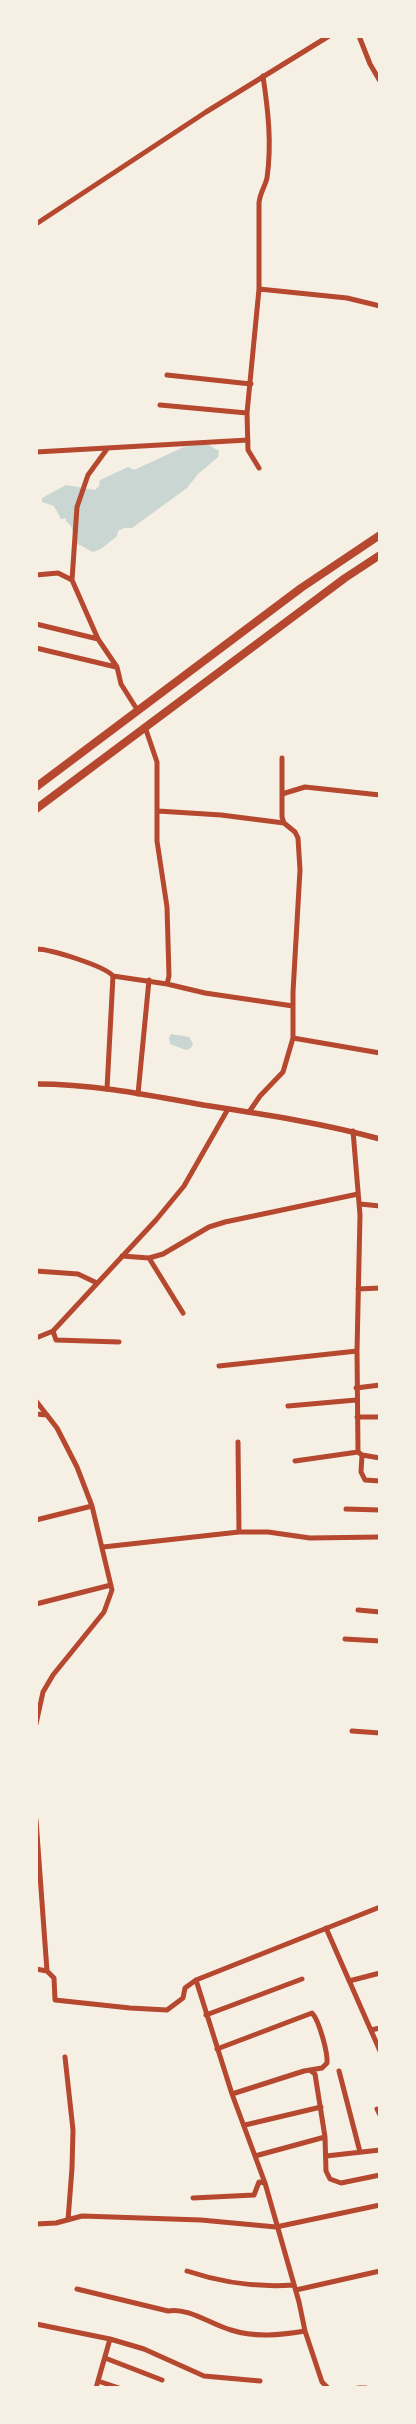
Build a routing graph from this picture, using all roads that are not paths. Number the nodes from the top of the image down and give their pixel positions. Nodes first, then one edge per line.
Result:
1 (329, 36) edge
2 (359, 36) edge
3 (263, 76) junction
4 (380, 81) edge
5 (36, 224) edge
6 (259, 289) junction
7 (380, 306) edge
8 (167, 375) dead end
9 (251, 384) junction
10 (160, 405) dead end
11 (247, 413) junction
12 (248, 440) junction
13 (107, 449) junction
14 (36, 452) edge
15 (259, 468) dead end
16 (380, 534) edge
17 (380, 555) edge
18 (36, 575) edge
19 (72, 580) junction
20 (36, 624) edge
21 (98, 639) junction
22 (36, 648) edge
23 (117, 667) junction
24 (138, 712) junction
25 (145, 727) junction
26 (282, 758) dead end
27 (36, 787) edge
28 (282, 794) junction
29 (380, 794) edge
30 (36, 808) edge
31 (158, 811) junction
32 (284, 823) junction
33 (36, 950) edge
34 (113, 976) junction
35 (149, 980) junction
36 (167, 984) junction
37 (293, 1006) junction
38 (293, 1038) junction
39 (380, 1054) edge
40 (36, 1084) edge
41 (107, 1089) junction
42 (138, 1094) junction
43 (228, 1109) junction
44 (249, 1112) junction
45 (353, 1132) junction
46 (380, 1139) edge
47 (358, 1194) junction
48 (360, 1204) junction
49 (380, 1206) edge
50 (122, 1256) junction
51 (149, 1258) junction
52 (36, 1271) edge
53 (97, 1283) junction
54 (380, 1288) edge
55 (358, 1289) junction
56 (183, 1313) dead end
57 (53, 1331) junction
58 (36, 1338) edge
59 (119, 1342) dead end
60 (357, 1351) junction
61 (219, 1366) dead end
62 (380, 1385) edge
63 (356, 1388) junction
64 (356, 1400) junction
65 (36, 1401) edge
66 (288, 1406) dead end
67 (36, 1414) edge
68 (47, 1415) junction
69 (356, 1417) junction
70 (380, 1417) edge
71 (238, 1442) dead end
72 (360, 1454) junction
73 (380, 1458) edge
74 (295, 1461) dead end
75 (380, 1481) edge
76 (92, 1506) junction
77 (346, 1509) dead end
78 (380, 1510) edge
79 (36, 1520) edge
80 (239, 1532) junction
81 (380, 1537) edge
82 (103, 1546) junction
83 (111, 1585) junction
84 (36, 1604) edge
85 (358, 1610) dead end
86 (380, 1612) edge
87 (345, 1639) dead end
88 (380, 1641) edge
89 (36, 1724) edge
90 (352, 1731) dead end
91 (380, 1733) edge
92 (36, 1820) edge
93 (380, 1907) edge
94 (326, 1928) junction
95 (36, 1969) edge
96 (47, 1971) junction
97 (380, 1973) edge
98 (302, 1979) dead end
99 (196, 1980) junction
100 (349, 1981) junction
101 (206, 2015) junction
102 (380, 2028) edge
103 (371, 2030) junction
104 (217, 2049) junction
105 (380, 2051) edge
106 (65, 2056) dead end
107 (311, 2071) junction
108 (339, 2071) dead end
109 (232, 2094) junction
110 (321, 2107) junction
111 (245, 2126) junction
112 (325, 2137) junction
113 (380, 2150) edge
114 (360, 2152) junction
115 (255, 2156) junction
116 (326, 2156) junction
117 (380, 2175) edge
118 (265, 2183) junction
119 (193, 2198) dead end
120 (380, 2205) edge
121 (68, 2220) junction
122 (36, 2224) edge
123 (276, 2226) junction
124 (187, 2271) dead end
125 (380, 2271) edge
126 (295, 2288) junction
127 (77, 2289) dead end
128 (36, 2324) edge
129 (305, 2331) junction
130 (110, 2339) junction
131 (105, 2358) junction
132 (162, 2380) dead end
133 (98, 2381) junction
134 (260, 2381) dead end
135 (96, 2388) edge
136 (119, 2388) edge
137 (328, 2388) edge
138 (358, 2388) edge
139 (366, 2388) edge

1 - 3 street
2 - 4 street
3 - 5 street
3 - 6 street
6 - 7 street
6 - 9 street
8 - 9 street
9 - 11 street
10 - 11 street
11 - 12 street
12 - 13 street
12 - 15 street
13 - 14 street
13 - 19 street
16 - 24 main road
17 - 25 main road
18 - 19 street
19 - 21 street
20 - 21 street
21 - 23 street
22 - 23 street
23 - 24 street
24 - 27 main road
25 - 30 main road
25 - 31 street
26 - 28 street
28 - 29 street
28 - 32 street
31 - 32 street
31 - 36 street
32 - 37 street
33 - 34 street
34 - 35 street
34 - 41 street
35 - 36 street
35 - 42 street
36 - 37 street
37 - 38 street
38 - 39 street
38 - 44 street
40 - 41 street
41 - 42 street
42 - 43 street
43 - 44 street
43 - 50 street
44 - 45 street
45 - 46 street
45 - 47 street
47 - 48 street
47 - 51 street
48 - 49 street
48 - 55 street
50 - 51 street
50 - 53 street
51 - 56 street
52 - 53 street
53 - 57 street
54 - 55 street
55 - 60 street
57 - 58 street
57 - 59 street
60 - 61 street
60 - 63 street
62 - 63 street
63 - 64 street
64 - 66 street
64 - 69 street
65 - 68 street
67 - 68 street
68 - 76 street
69 - 70 street
69 - 72 street
71 - 80 street
72 - 73 street
72 - 74 street
72 - 75 street
76 - 79 street
76 - 82 street
77 - 78 street
80 - 81 street
80 - 82 street
82 - 83 street
83 - 84 street
83 - 89 street
85 - 86 street
87 - 88 street
90 - 91 street
92 - 96 street
93 - 94 street
94 - 99 street
94 - 100 street
95 - 96 street
96 - 99 street
97 - 100 street
98 - 101 street
99 - 101 street
100 - 103 street
101 - 104 street
102 - 103 street
103 - 105 street
104 - 107 street
104 - 109 street
106 - 121 street
107 - 109 street
107 - 110 street
108 - 114 street
109 - 111 street
110 - 111 street
110 - 112 street
111 - 115 street
112 - 115 street
112 - 116 street
113 - 114 street
114 - 116 street
115 - 118 street
116 - 117 street
118 - 119 street
118 - 123 street
120 - 123 street
121 - 122 street
121 - 123 street
123 - 126 street
124 - 126 street
125 - 126 street
126 - 129 street
127 - 129 street
128 - 130 street
129 - 137 street
130 - 131 street
130 - 134 street
131 - 132 street
131 - 133 street
133 - 135 street
133 - 136 street
138 - 139 street

